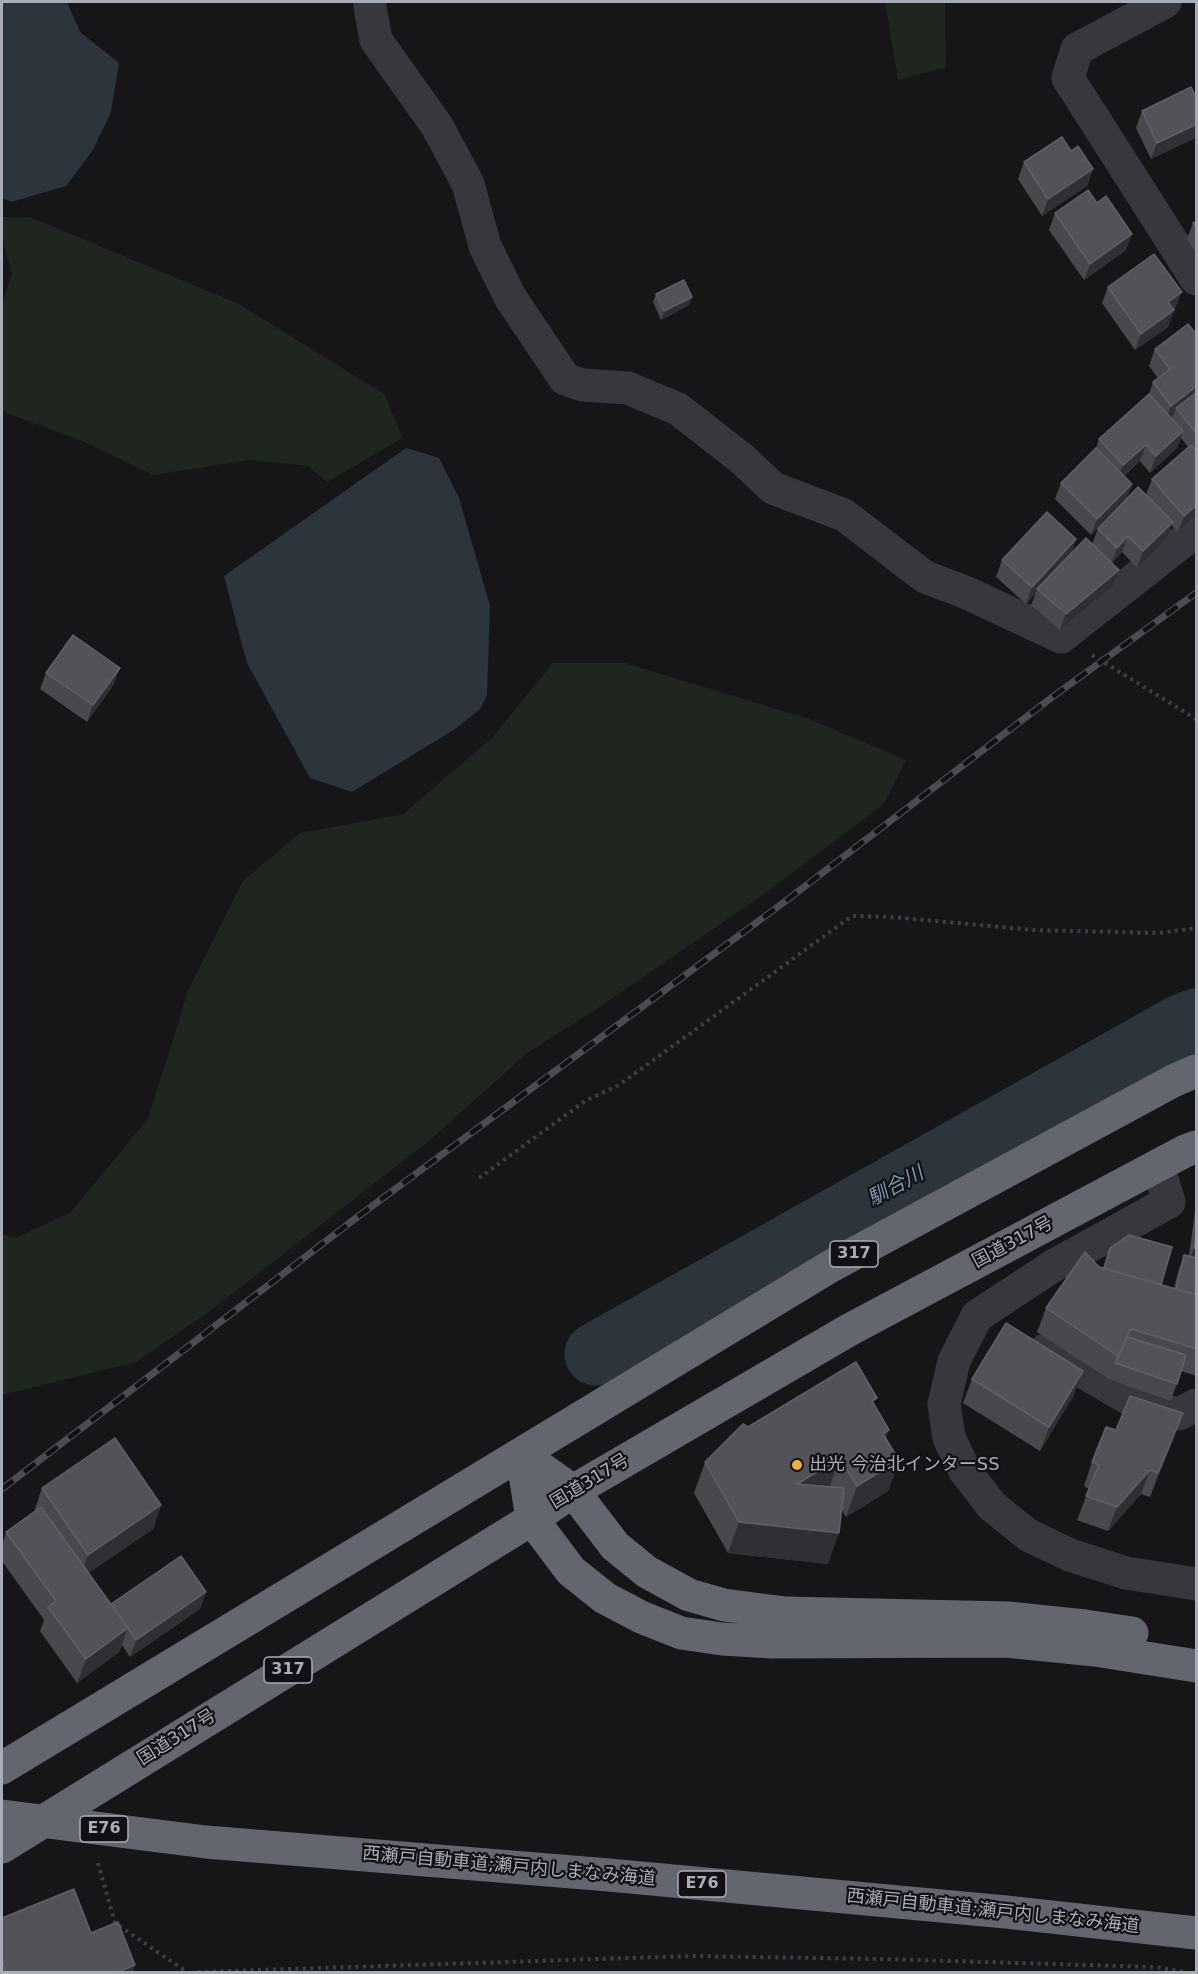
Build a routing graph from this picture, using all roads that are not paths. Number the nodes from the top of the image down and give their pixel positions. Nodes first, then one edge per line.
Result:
1 (370, 2) edge
2 (1165, 2) edge
3 (1197, 279) edge
4 (1197, 531) edge
5 (1197, 1071) edge
6 (1197, 1147) edge
7 (1158, 1166) junction
8 (982, 1313) junction
9 (1197, 1405) edge
10 (522, 1455) junction
11 (573, 1491) junction
12 (531, 1519) junction
13 (1197, 1584) edge
14 (1197, 1643) edge
15 (1197, 1665) edge
16 (2, 1768) edge
17 (2, 1816) edge
18 (2, 1847) edge
19 (1197, 1933) edge

1 - 4 street
2 - 3 street
5 - 10 highway, 317
6 - 7 highway, 国道317号 / 317
7 - 8 street
7 - 11 highway, 国道317号 / 317
8 - 9 street
8 - 13 street
10 - 11 highway
10 - 12 highway
10 - 16 highway, 317
11 - 12 highway, 国道317号 / 317
11 - 14 highway
12 - 15 highway
12 - 18 highway, 国道317号 / 317
17 - 19 highway, 西瀬戸自動車道;瀬戸内しまなみ海道 / E76

